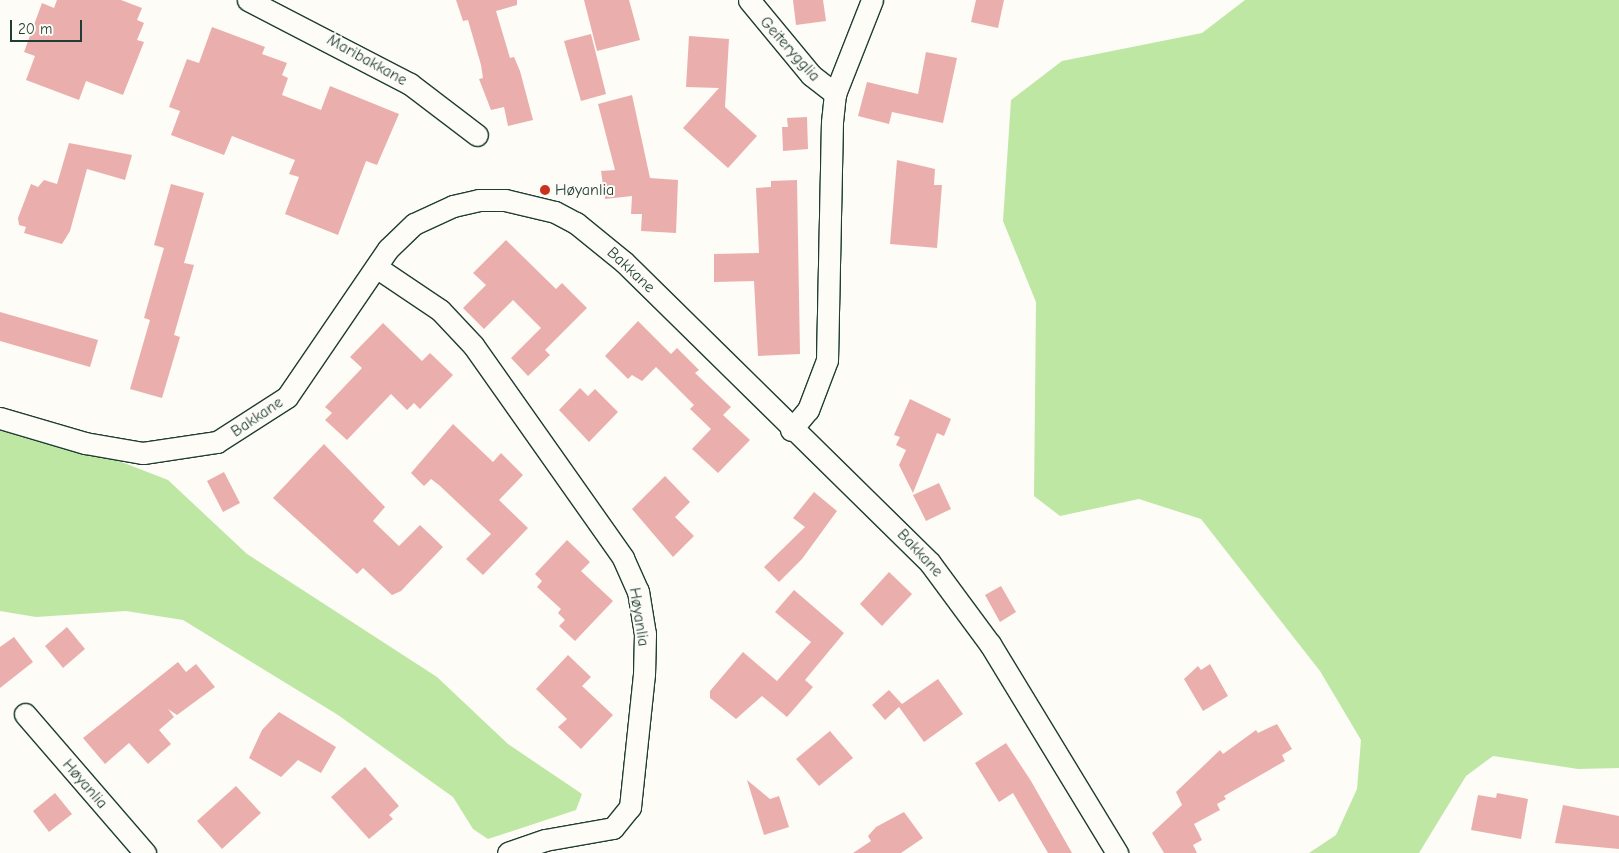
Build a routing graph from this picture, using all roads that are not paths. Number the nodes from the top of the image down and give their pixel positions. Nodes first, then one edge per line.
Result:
1 (248, 0) edge
2 (749, 0) edge
3 (872, 0) edge
4 (835, 94) junction
5 (477, 135) dead end
6 (376, 267) junction
7 (0, 418) edge
8 (791, 430) junction
9 (25, 714) dead end
10 (145, 853) edge
11 (508, 853) edge
12 (1117, 853) edge

1 - 5 street, Maribakkane
2 - 4 street, Geiterygglia
3 - 4 street
4 - 8 street
6 - 7 street, Bakkane
6 - 8 street, Bakkane
6 - 11 street, Høyanlia
8 - 12 street, Bakkane
9 - 10 street, Høyanlia

